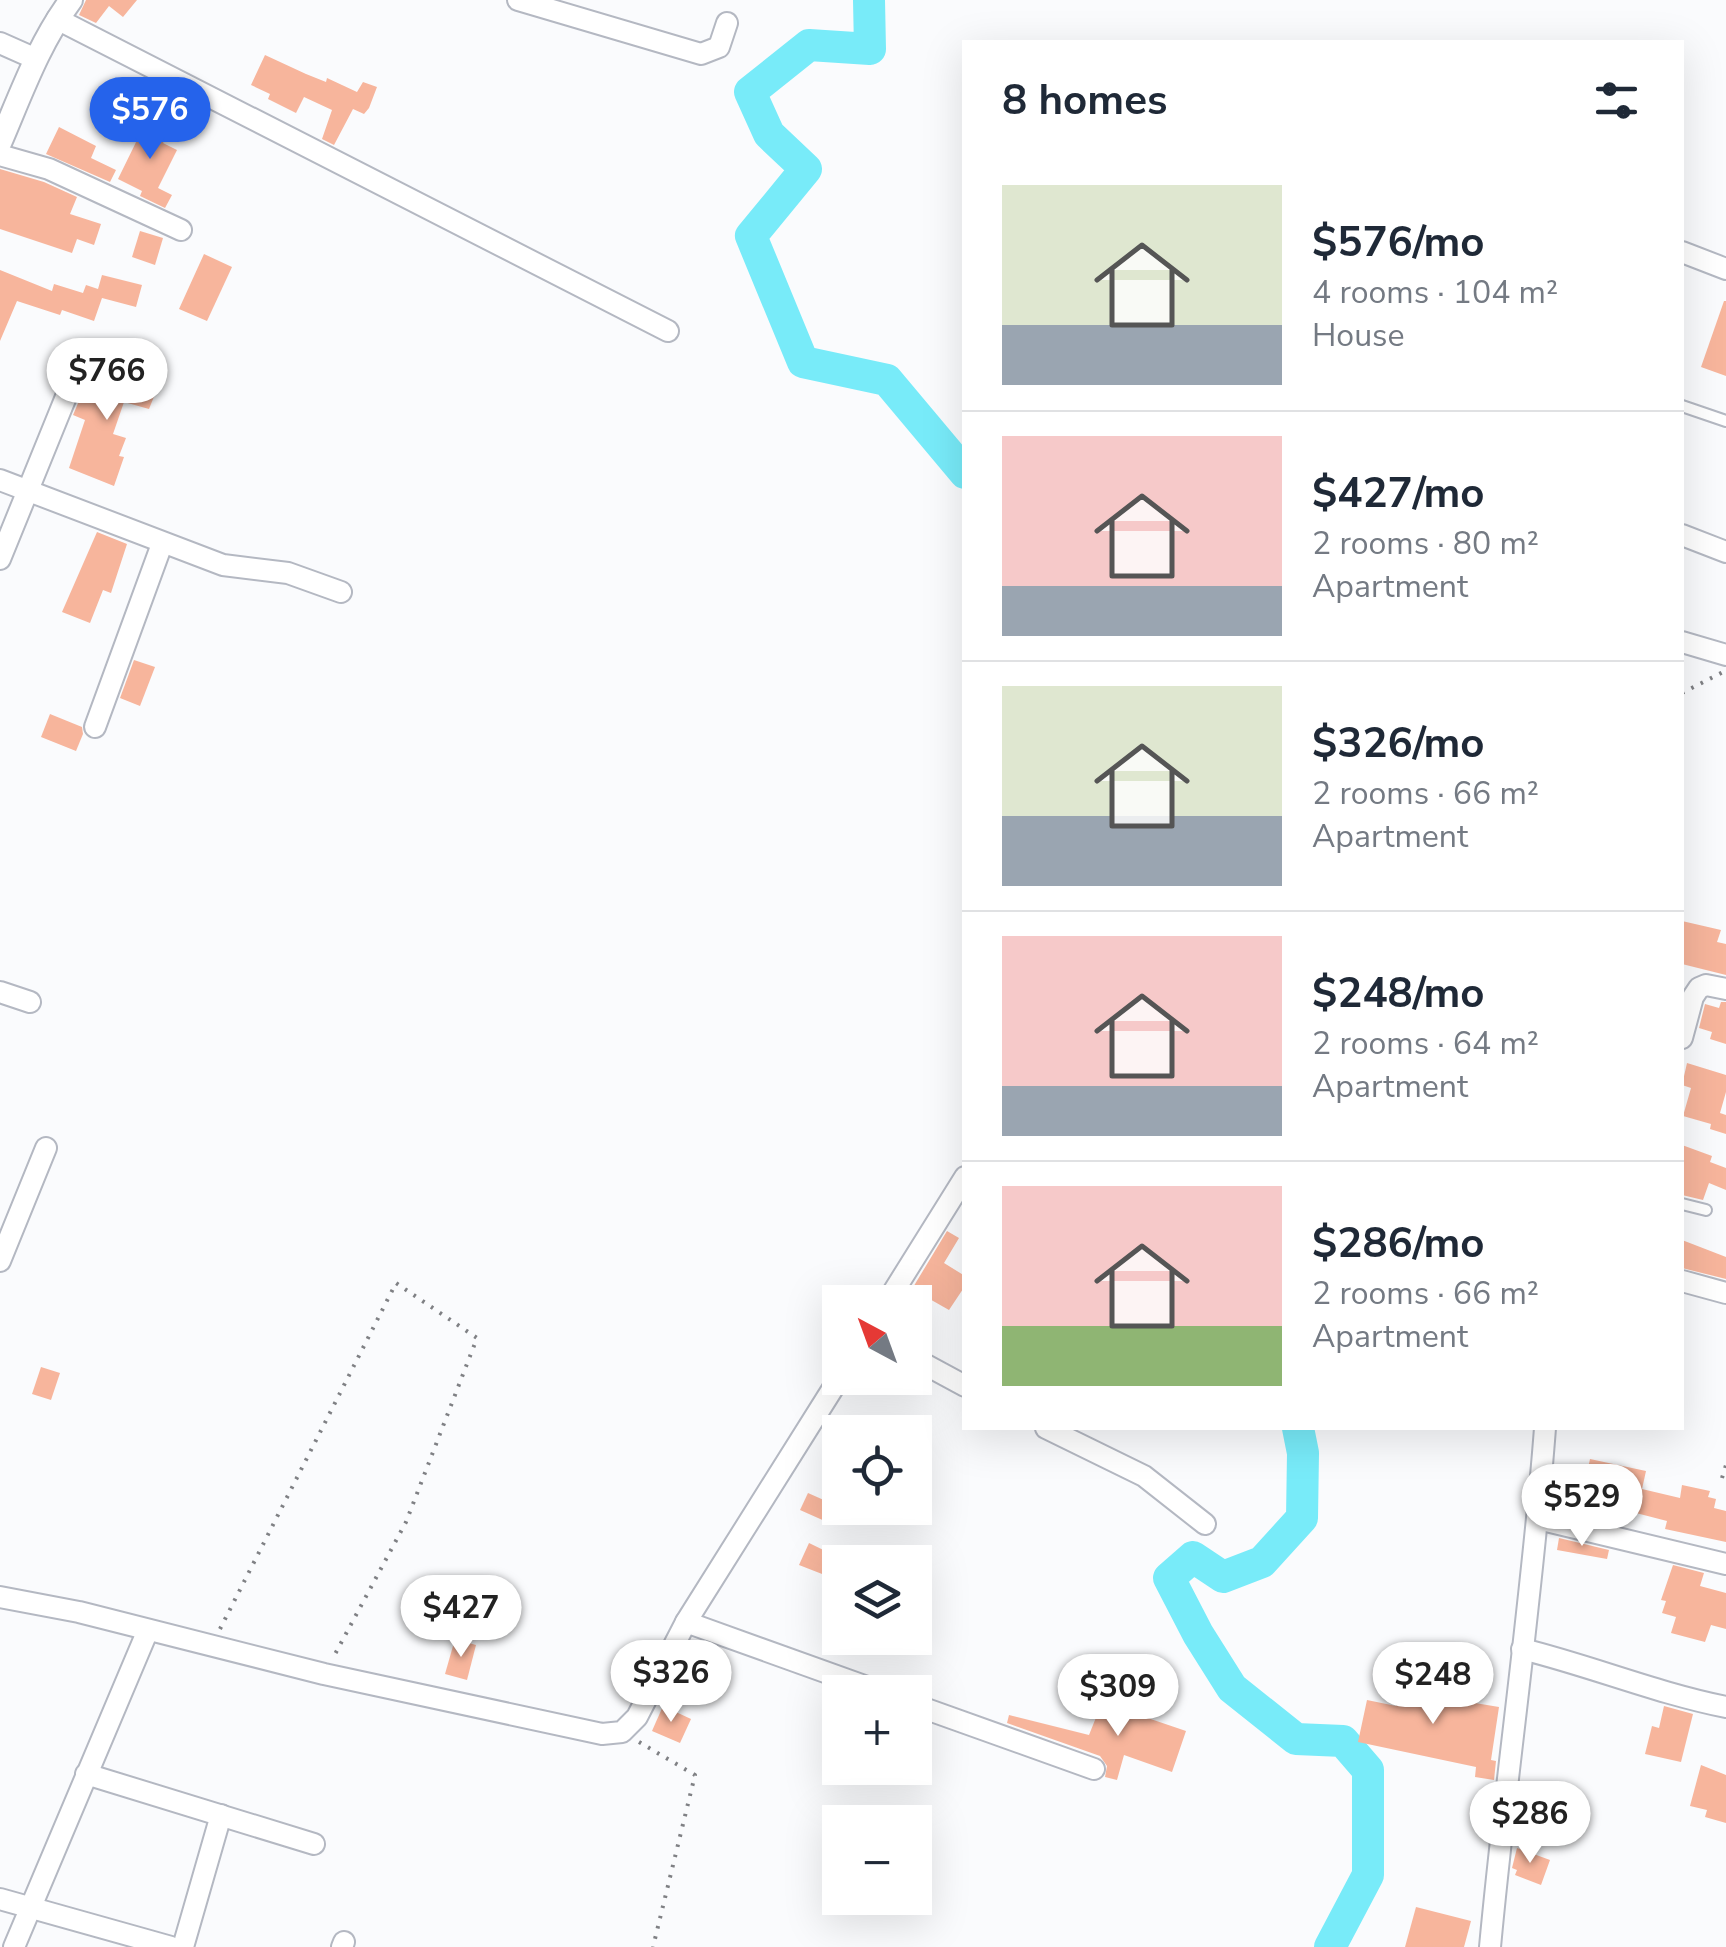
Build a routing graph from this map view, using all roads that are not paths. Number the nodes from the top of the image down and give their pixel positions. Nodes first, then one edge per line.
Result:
1 (518, 0) edge
2 (64, 10) edge
3 (726, 23) dead end
4 (0, 43) edge
5 (36, 60) junction
6 (0, 143) edge
7 (0, 155) edge
8 (182, 230) dead end
9 (1684, 253) edge
10 (1726, 269) edge
11 (668, 331) dead end
12 (83, 354) dead end
13 (1684, 407) edge
14 (1726, 421) edge
15 (0, 480) edge
16 (29, 491) junction
17 (1684, 536) edge
18 (162, 544) junction
19 (1726, 552) edge
20 (0, 559) edge
21 (341, 592) dead end
22 (1684, 643) edge
23 (1726, 655) edge
24 (96, 727) dead end
25 (1726, 988) edge
26 (0, 992) edge
27 (30, 1002) dead end
28 (1684, 1031) edge
29 (46, 1148) dead end
30 (962, 1182) edge
31 (1684, 1204) edge
32 (1706, 1210) dead end
33 (0, 1261) edge
34 (1684, 1281) edge
35 (898, 1285) edge
36 (1726, 1293) edge
37 (932, 1368) edge
38 (962, 1384) edge
39 (829, 1395) edge
40 (1050, 1430) edge
41 (1544, 1430) edge
42 (1538, 1519) junction
43 (1205, 1524) dead end
44 (1726, 1564) edge
45 (0, 1597) edge
46 (686, 1622) junction
47 (148, 1630) junction
48 (1522, 1649) junction
49 (834, 1675) edge
50 (1726, 1707) edge
51 (932, 1710) edge
52 (1094, 1769) dead end
53 (86, 1774) junction
54 (221, 1816) junction
55 (314, 1844) dead end
56 (0, 1899) edge
57 (30, 1908) junction
58 (14, 1947) edge
59 (171, 1947) edge
60 (183, 1947) edge
61 (1490, 1947) edge

1 - 3 street
2 - 5 street
2 - 11 street
4 - 5 street
5 - 6 street
7 - 8 street
9 - 10 street
12 - 16 street
13 - 14 lane
15 - 16 street
16 - 18 street
16 - 20 street
17 - 19 street
18 - 21 street
18 - 24 street
22 - 23 street
25 - 28 street
26 - 27 street
29 - 33 street
30 - 35 street
31 - 32 lane
34 - 36 street
37 - 38 street
39 - 46 street
40 - 43 street
41 - 42 street
42 - 44 street
42 - 48 street
45 - 47 street
46 - 47 street
46 - 49 street
47 - 53 street
48 - 50 street
48 - 61 street
51 - 52 street
53 - 54 street
53 - 57 street
54 - 55 street
54 - 60 street
56 - 57 street
57 - 58 street
57 - 59 street

